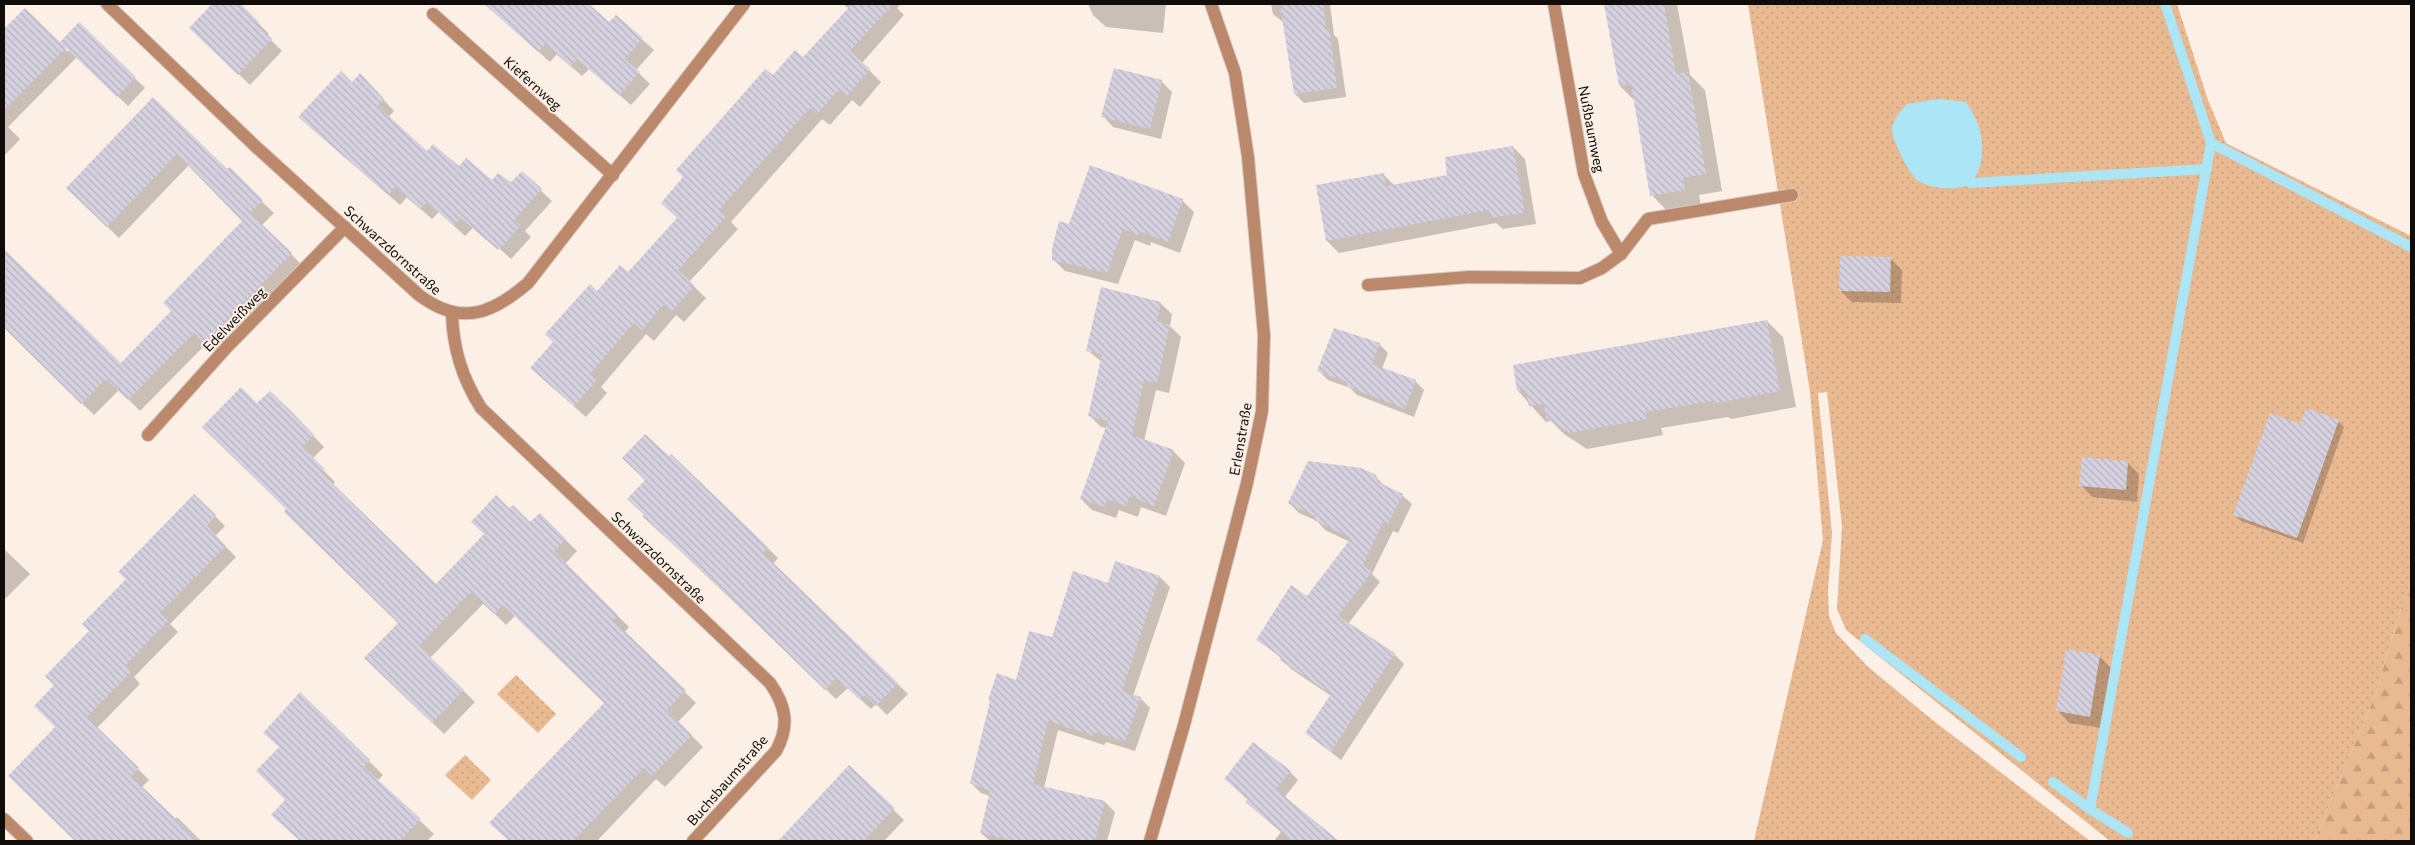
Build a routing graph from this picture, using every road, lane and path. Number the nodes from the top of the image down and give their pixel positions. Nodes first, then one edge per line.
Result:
1 (107, 4) edge
2 (744, 4) edge
3 (1211, 4) edge
4 (1554, 4) edge
5 (433, 14) dead end
6 (613, 175) junction
7 (1792, 195) dead end
8 (345, 227) junction
9 (1622, 254) junction
10 (1368, 285) dead end
11 (452, 314) junction
12 (148, 435) dead end
13 (770, 683) joint
14 (4, 819) edge
15 (26, 841) edge
16 (693, 841) edge
17 (1150, 841) edge

1 - 8 street, Schwarzdornstraße
2 - 6 street
3 - 17 street, Erlenstraße
4 - 9 street, Nußbaumweg
5 - 6 street, Kiefernweg
6 - 11 street
7 - 9 street
8 - 11 street, Schwarzdornstraße
8 - 12 street, Edelweißweg
9 - 10 street
11 - 13 street, Schwarzdornstraße
13 - 16 street, Buchsbaumstraße
14 - 15 street

